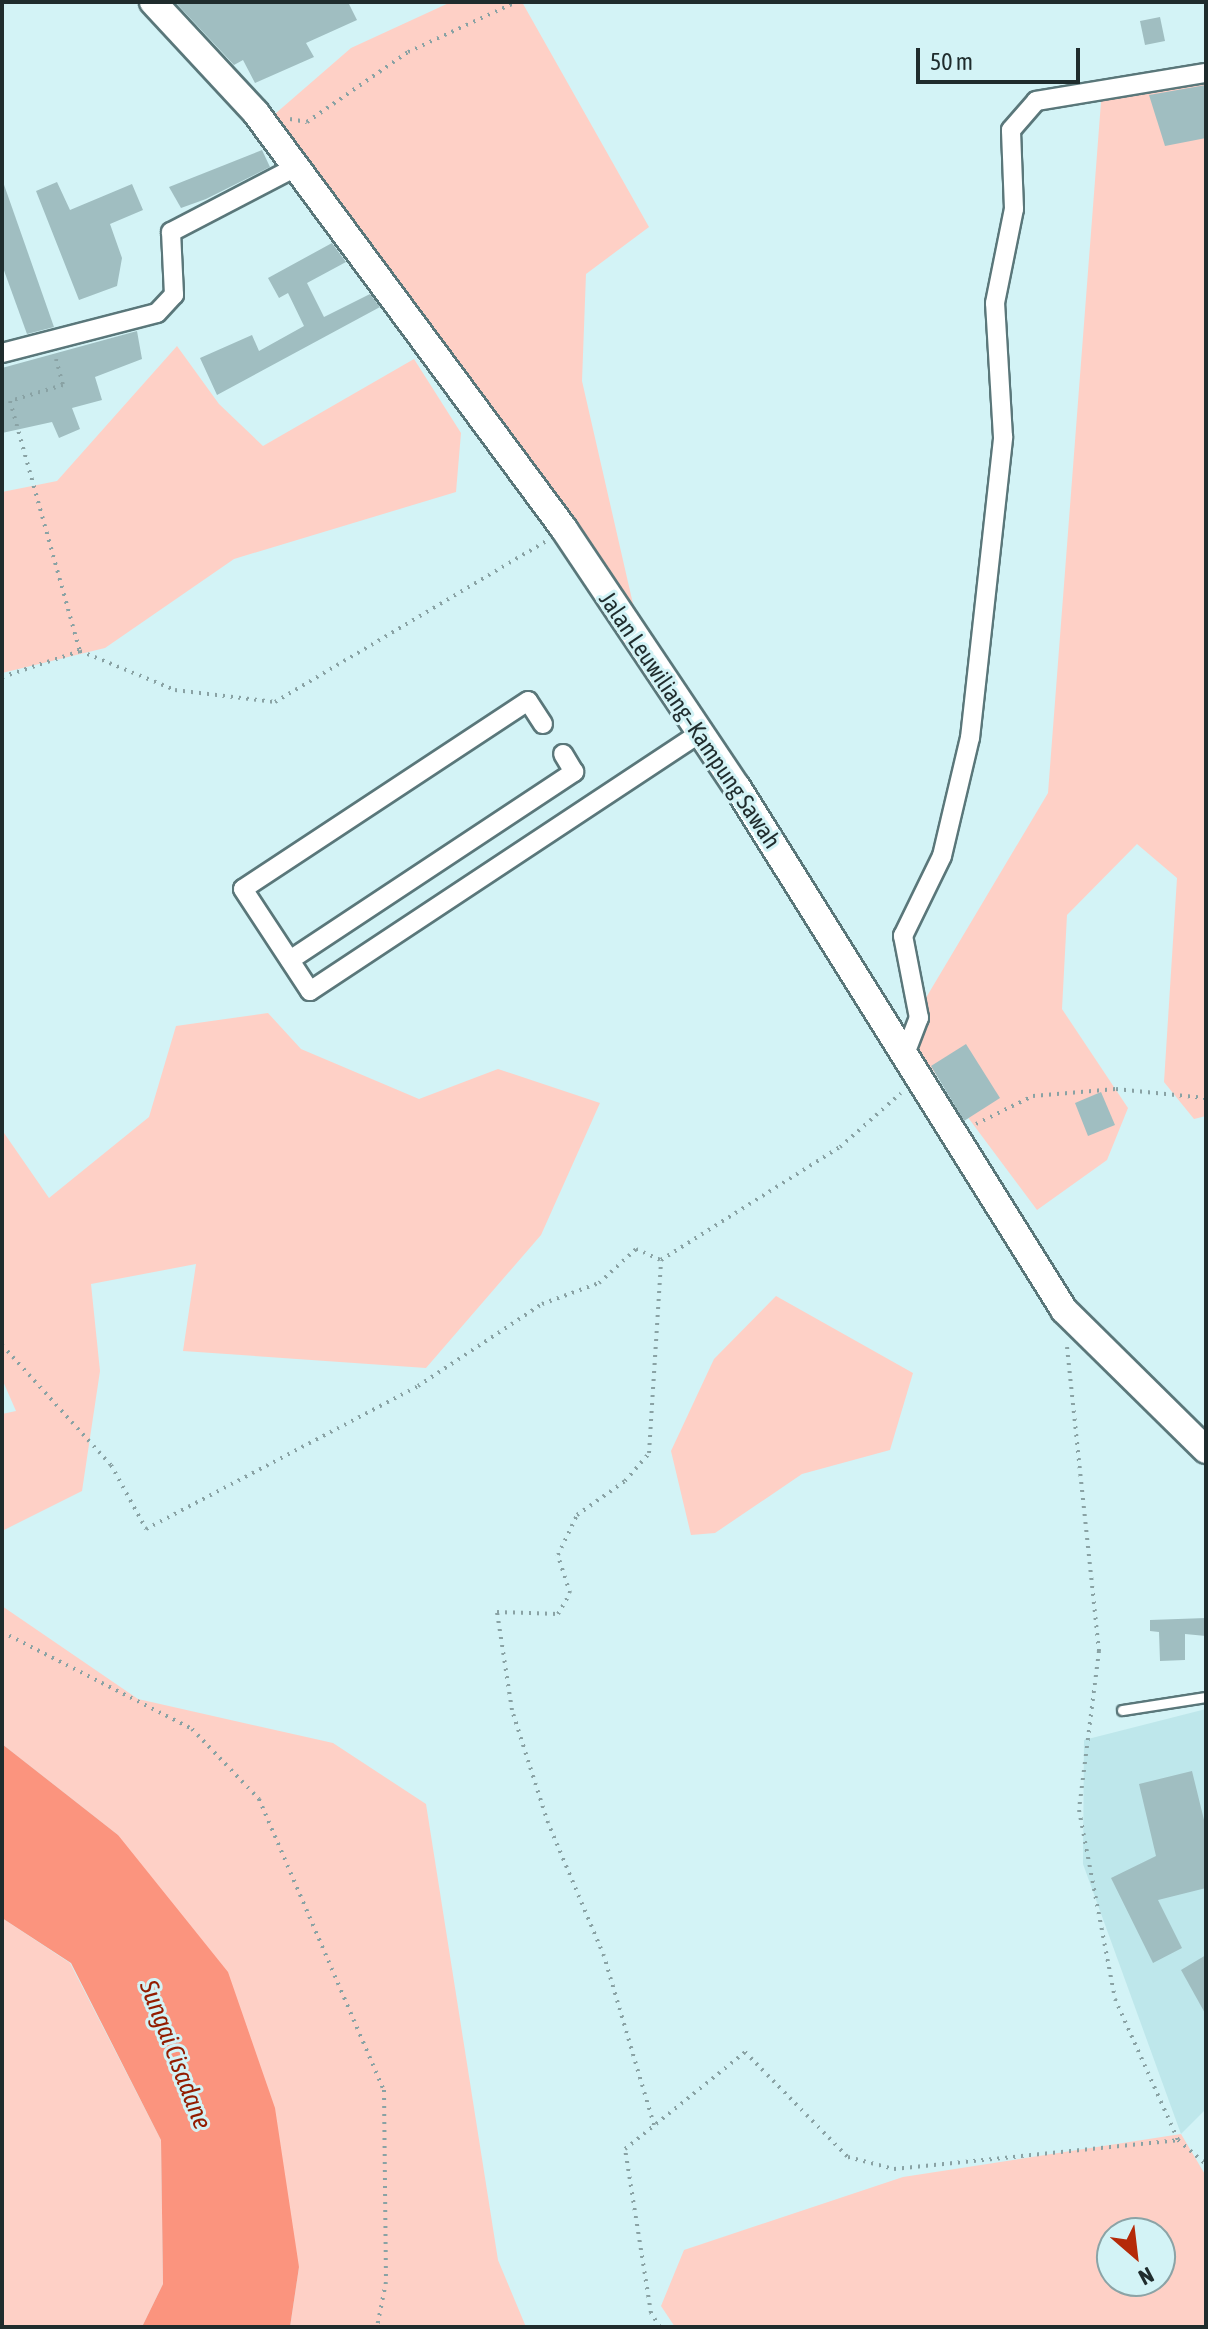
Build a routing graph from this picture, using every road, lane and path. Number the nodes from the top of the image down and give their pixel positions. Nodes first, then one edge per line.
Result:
1 (153, 2) edge
2 (516, 2) edge
3 (1206, 73) edge
4 (256, 113) junction
5 (296, 167) junction
6 (53, 345) junction
7 (2, 353) edge
8 (564, 529) junction
9 (80, 651) junction
10 (2, 677) edge
11 (543, 724) dead end
12 (697, 735) junction
13 (563, 754) dead end
14 (290, 960) junction
15 (905, 1054) junction
16 (920, 1077) junction
17 (1206, 1098) edge
18 (958, 1135) junction
19 (661, 1260) junction
20 (1064, 1310) junction
21 (2, 1345) edge
22 (1206, 1450) edge
23 (2, 1632) edge
24 (1206, 1697) edge
25 (1122, 1710) dead end
26 (654, 2125) junction
27 (1178, 2140) junction
28 (1206, 2164) edge
29 (377, 2327) edge
30 (660, 2327) edge

1 - 4 main road, Jalan Leuwiliang–Kampung Sawah
2 - 4 path
3 - 15 street
4 - 5 main road, Jalan Leuwiliang–Kampung Sawah
5 - 6 street
5 - 8 main road, Jalan Leuwiliang–Kampung Sawah
6 - 7 street
6 - 9 path
8 - 9 path
8 - 12 main road, Jalan Leuwiliang–Kampung Sawah
9 - 10 path
11 - 14 street
12 - 14 street
12 - 15 main road, Jalan Leuwiliang–Kampung Sawah
13 - 14 street
15 - 16 main road, Jalan Leuwiliang–Kampung Sawah
16 - 18 main road, Jalan Leuwiliang–Kampung Sawah
16 - 19 path
17 - 18 path
18 - 20 main road, Jalan Leuwiliang–Kampung Sawah
19 - 21 path
19 - 26 path
20 - 22 main road, Jalan Leuwiliang–Kampung Sawah
20 - 27 path
23 - 29 path
24 - 25 lane
26 - 27 path
26 - 30 path
27 - 28 path

